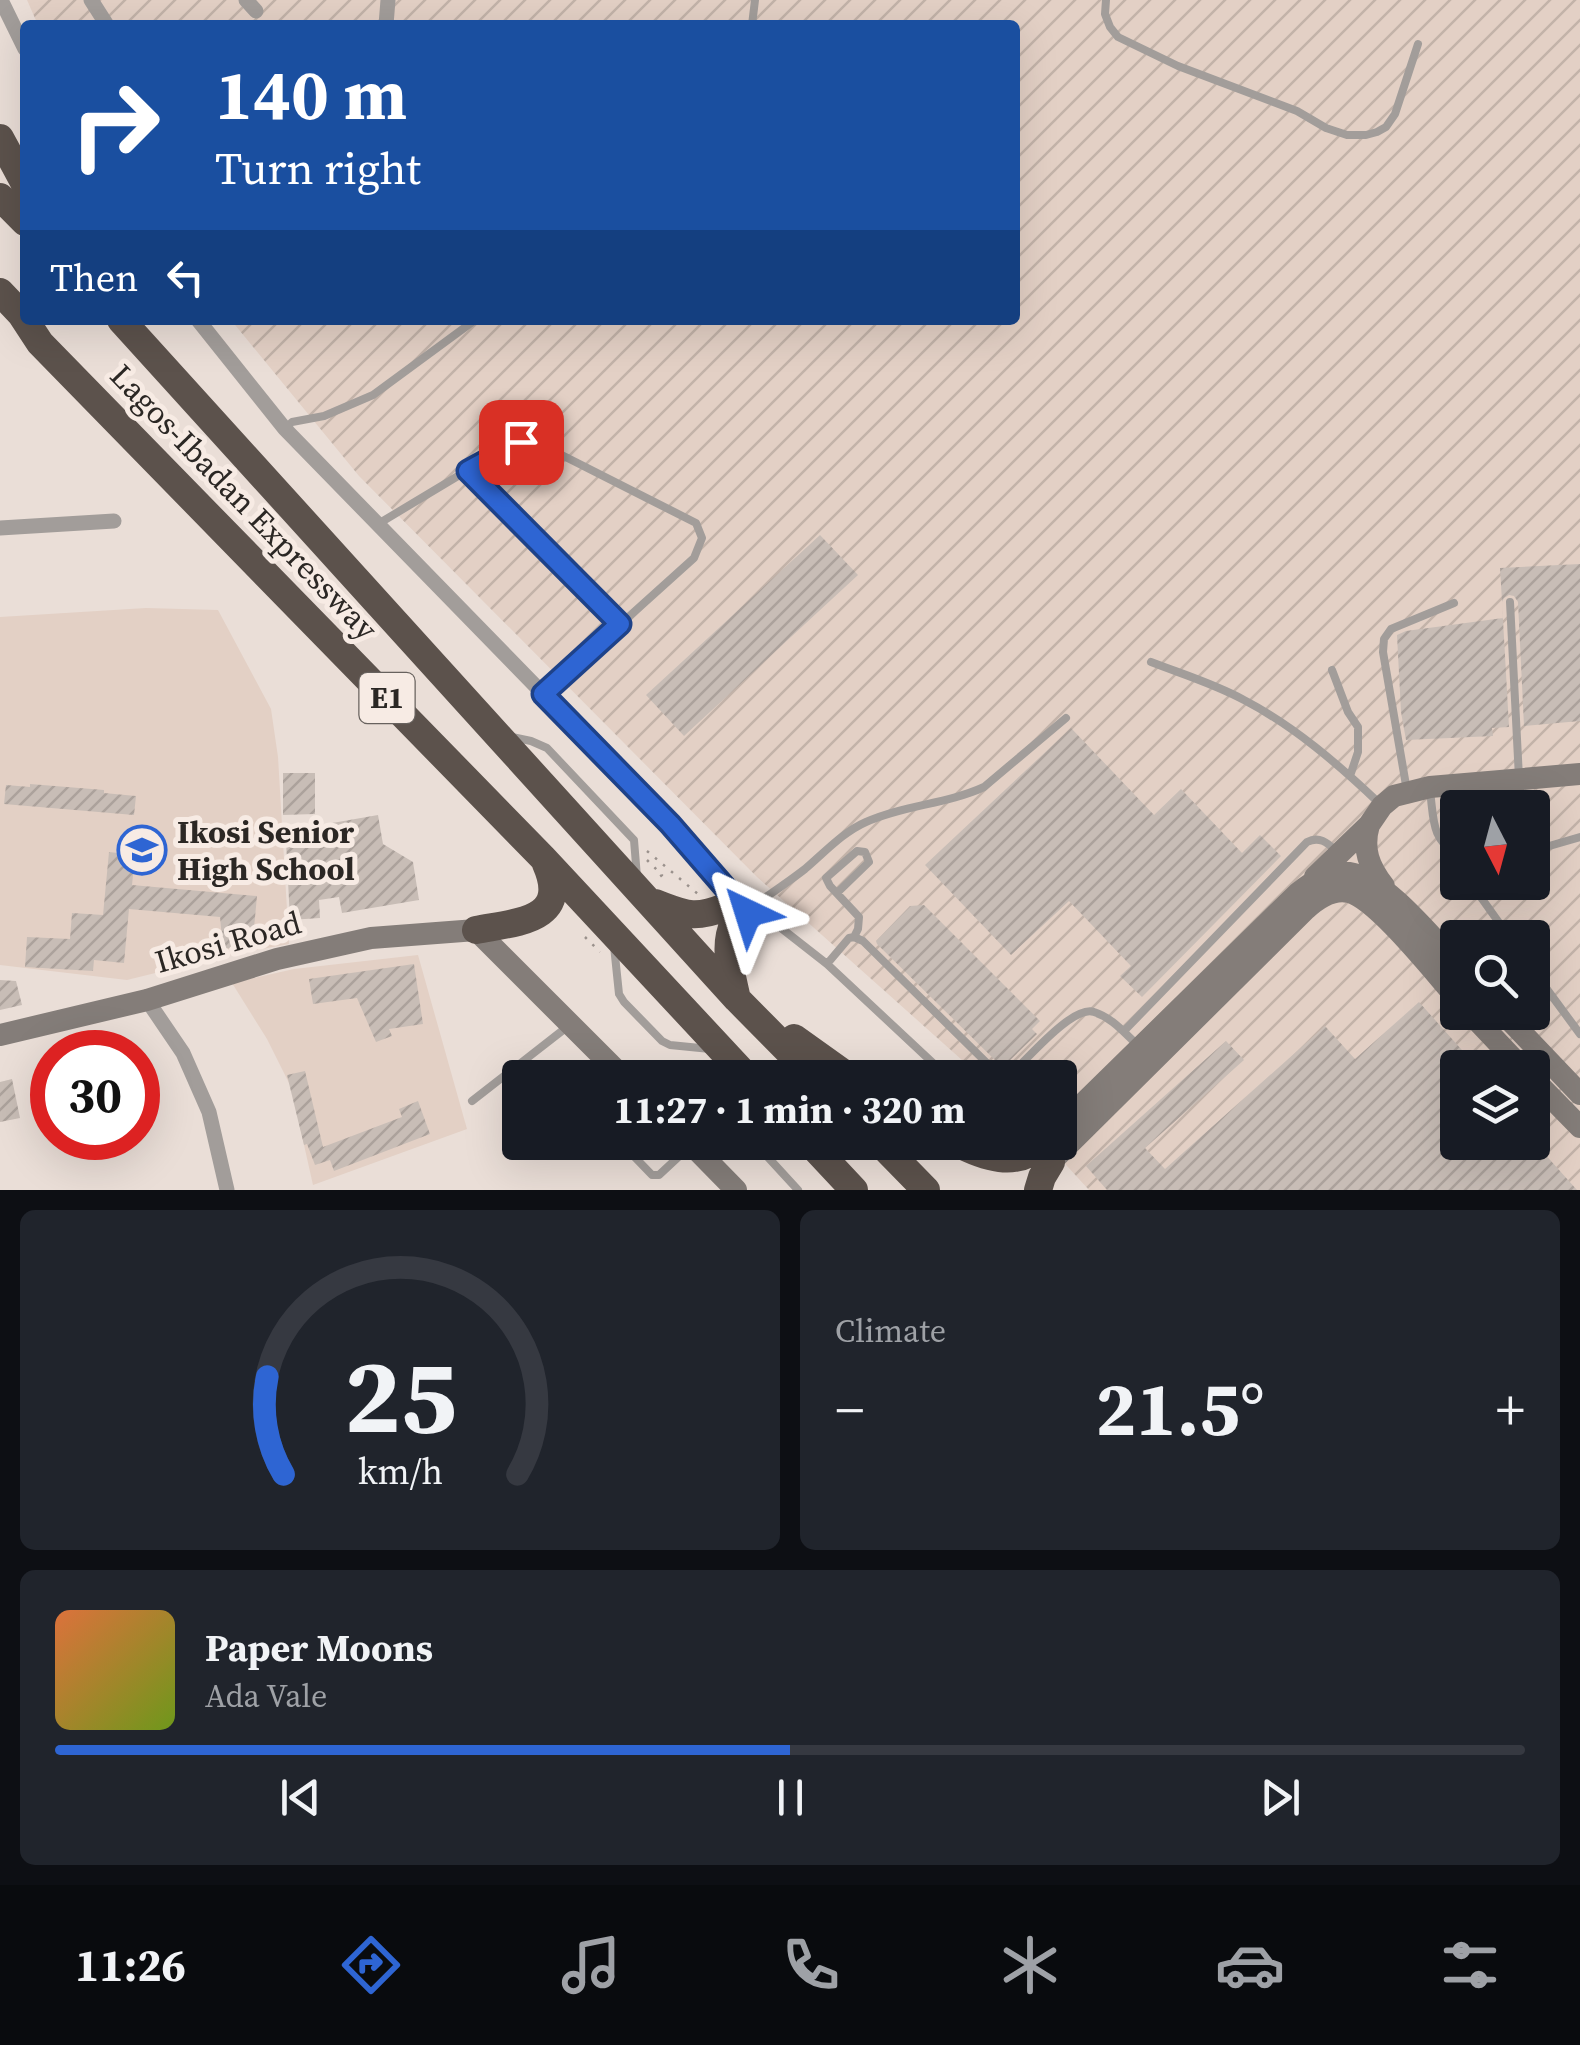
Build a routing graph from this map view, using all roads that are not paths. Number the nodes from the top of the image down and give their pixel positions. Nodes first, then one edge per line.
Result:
1 (0, 0) edge
2 (1106, 0) edge
3 (20, 39) edge
4 (1418, 44) dead end
5 (0, 138) edge
6 (0, 167) edge
7 (20, 176) edge
8 (20, 182) edge
9 (0, 197) edge
10 (20, 217) edge
11 (0, 292) edge
12 (20, 313) edge
13 (0, 314) edge
14 (28, 325) edge
15 (126, 325) edge
16 (202, 325) edge
17 (467, 325) edge
18 (40, 343) junction
19 (285, 429) junction
20 (468, 471) junction
21 (114, 520) dead end
22 (378, 524) junction
23 (0, 528) edge
24 (1510, 602) dead end
25 (1454, 604) dead end
26 (620, 624) junction
27 (1151, 662) dead end
28 (1332, 670) dead end
29 (543, 694) junction
30 (1066, 718) dead end
31 (498, 734) junction
32 (1580, 774) edge
33 (1350, 776) junction
34 (1519, 778) junction
35 (1418, 789) junction
36 (1375, 815) junction
37 (1580, 837) edge
38 (1440, 839) edge
39 (1550, 846) edge
40 (1339, 854) junction
41 (543, 858) junction
42 (1364, 879) junction
43 (1322, 882) junction
44 (650, 888) junction
45 (837, 893) junction
46 (736, 907) junction
47 (476, 930) junction
48 (854, 937) junction
49 (1440, 946) edge
50 (614, 952) junction
51 (827, 964) junction
52 (1440, 979) edge
53 (1550, 993) edge
54 (738, 999) junction
55 (147, 1000) junction
56 (570, 1024) junction
57 (1486, 1030) edge
58 (1519, 1030) edge
59 (1580, 1034) edge
60 (0, 1035) edge
61 (1132, 1038) junction
62 (1505, 1050) edge
63 (606, 1060) edge
64 (714, 1060) edge
65 (728, 1060) edge
66 (797, 1060) edge
67 (824, 1060) edge
68 (930, 1060) edge
69 (982, 1060) edge
70 (1027, 1060) edge
71 (1580, 1094) edge
72 (1550, 1096) edge
73 (472, 1101) dead end
74 (1077, 1105) edge
75 (1077, 1120) edge
76 (1580, 1127) edge
77 (638, 1160) edge
78 (674, 1160) edge
79 (706, 1160) edge
80 (770, 1160) edge
81 (826, 1160) edge
82 (897, 1160) edge
83 (1044, 1160) edge
84 (227, 1190) edge
85 (736, 1190) edge
86 (798, 1190) edge
87 (854, 1190) edge
88 (926, 1190) edge
89 (1038, 1190) edge

1 - 3 street
2 - 4 lane
5 - 7 highway
6 - 8 highway
9 - 10 highway
11 - 12 highway, Lagos-Ibadan Expressway / E1
13 - 18 highway
14 - 18 highway, Lagos-Ibadan Expressway / E1
15 - 31 highway, Lagos-Ibadan Expressway / E1
16 - 19 street
17 - 19 lane
18 - 41 highway, Lagos-Ibadan Expressway / E1
19 - 22 street
20 - 22 lane
20 - 26 lane
20 - 26 lane
21 - 23 street
22 - 29 street
24 - 34 lane
25 - 35 lane
26 - 29 lane
27 - 33 lane
28 - 33 lane
29 - 46 street
30 - 46 lane
31 - 44 highway, Lagos-Ibadan Expressway / E1
31 - 44 lane
32 - 34 street
33 - 36 lane
34 - 35 street
35 - 36 street
35 - 38 lane
36 - 40 street
36 - 42 street
37 - 39 lane
40 - 43 street
40 - 61 lane
41 - 47 highway
41 - 50 highway, Lagos-Ibadan Expressway / E1
42 - 43 street
42 - 49 street
42 - 52 street
43 - 61 street
43 - 75 street
44 - 46 highway
44 - 54 highway, Lagos-Ibadan Expressway / E1
45 - 45 lane
45 - 48 lane
46 - 51 lane
46 - 54 highway
47 - 55 street, Ikosi Road
47 - 56 street
48 - 51 lane
48 - 69 lane
50 - 64 lane
50 - 65 highway, Lagos-Ibadan Expressway / E1
51 - 68 lane
53 - 59 lane
54 - 66 highway, Lagos-Ibadan Expressway / E1
54 - 67 highway
55 - 60 street, Ikosi Road
55 - 84 street
56 - 63 street
56 - 73 lane
57 - 62 street
58 - 71 street
61 - 70 lane
61 - 74 street
72 - 76 street
77 - 78 lane
79 - 85 street
80 - 86 lane
81 - 87 highway
82 - 88 highway
83 - 89 highway

